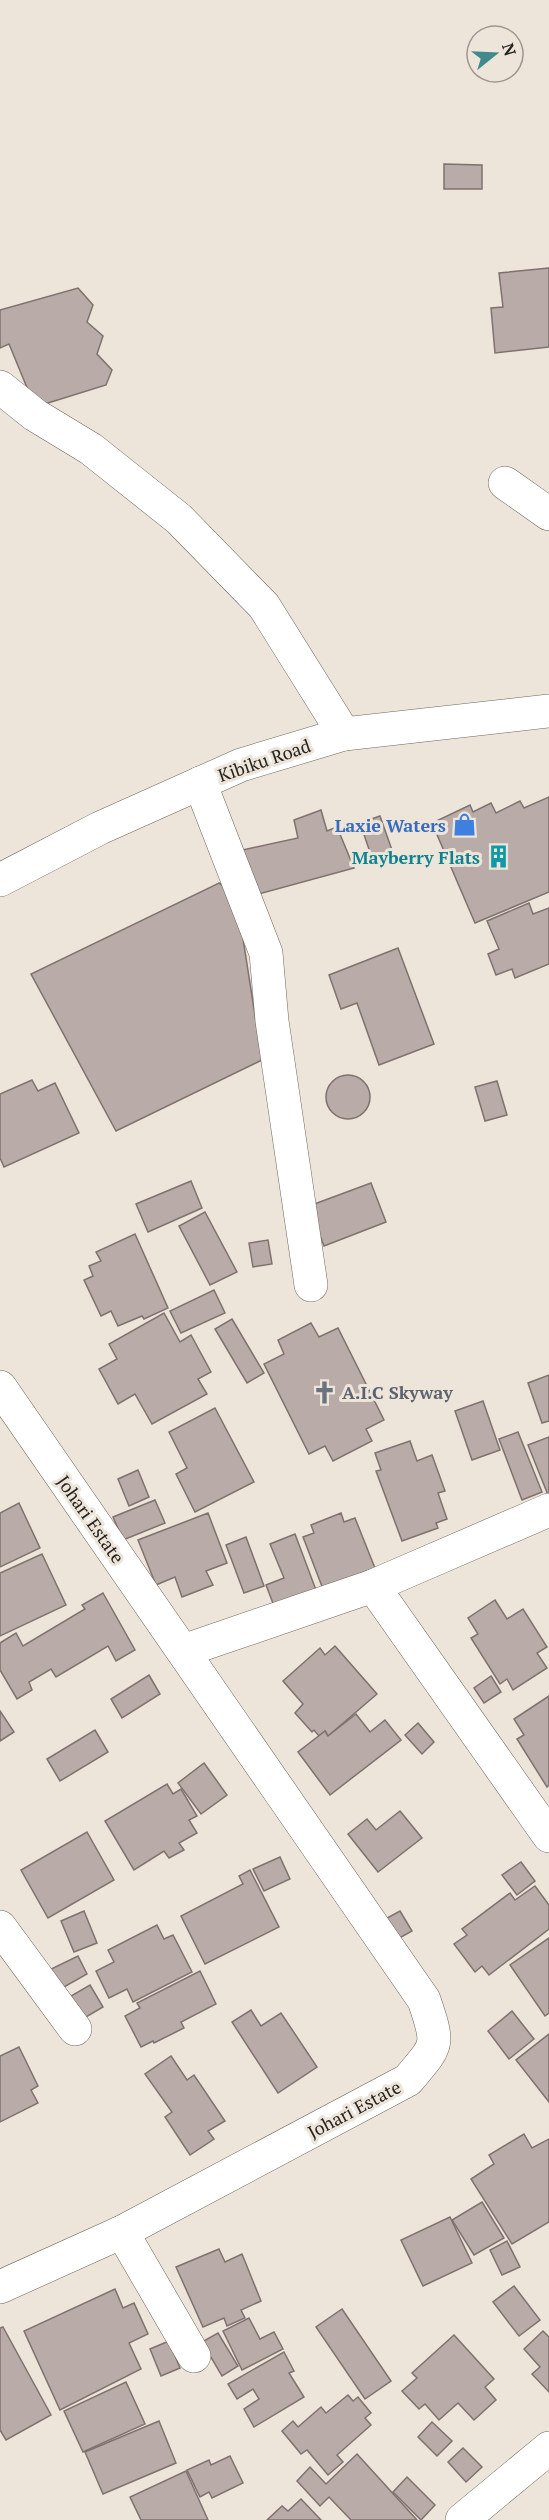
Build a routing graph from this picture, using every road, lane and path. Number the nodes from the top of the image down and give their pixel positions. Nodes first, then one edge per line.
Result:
1 (0, 387) edge
2 (505, 483) dead end
3 (549, 514) edge
4 (549, 711) edge
5 (344, 734) junction
6 (200, 783) junction
7 (0, 880) edge
8 (311, 1286) dead end
9 (0, 1388) edge
10 (549, 1510) edge
11 (374, 1586) junction
12 (183, 1651) junction
13 (549, 1836) edge
14 (0, 1927) edge
15 (75, 2029) dead end
16 (122, 2232) junction
17 (0, 2287) edge
18 (194, 2356) dead end
19 (549, 2448) edge
20 (462, 2520) edge

1 - 5 street
2 - 3 street
4 - 5 street, Kibiku Road
5 - 6 street, Kibiku Road
6 - 7 street, Kibiku Road
6 - 8 street
9 - 12 street, Johari Estate
10 - 11 street
11 - 12 street
11 - 13 street
12 - 16 street, Johari Estate
14 - 15 street
16 - 17 street, Johari Estate
16 - 18 street
19 - 20 street

